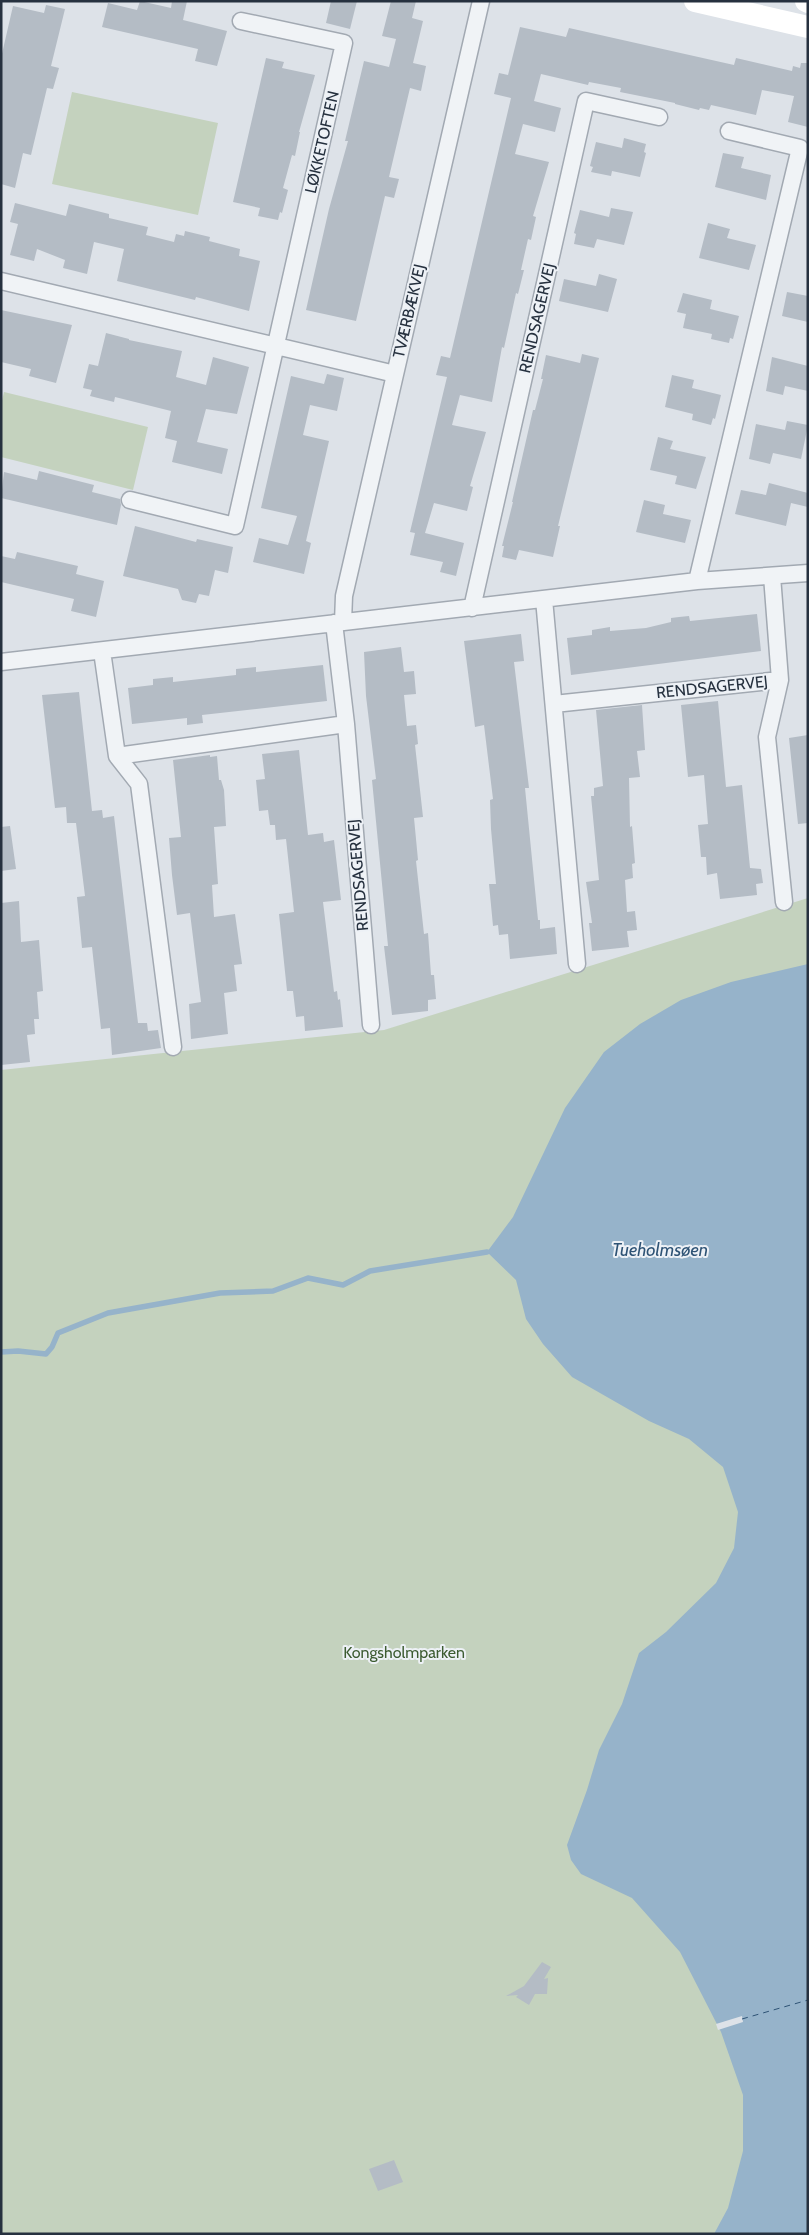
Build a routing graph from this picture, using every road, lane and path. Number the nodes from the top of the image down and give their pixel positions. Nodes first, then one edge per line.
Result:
1 (481, 1) edge
2 (695, 1) edge
3 (241, 21) dead end
4 (808, 27) edge
5 (659, 118) dead end
6 (729, 131) dead end
7 (1, 281) edge
8 (276, 345) junction
9 (395, 374) junction
10 (130, 500) dead end
11 (808, 573) edge
12 (772, 576) junction
13 (697, 581) junction
14 (544, 599) junction
15 (472, 608) junction
16 (339, 623) junction
17 (102, 651) junction
18 (1, 662) edge
19 (780, 680) junction
20 (554, 704) junction
21 (346, 724) junction
22 (117, 756) junction
23 (784, 902) dead end
24 (577, 964) dead end
25 (371, 1025) dead end
26 (173, 1047) dead end

1 - 9 street, TVÆRBÆKVEJ
2 - 4 street
3 - 8 street, LØKKETOFTEN
5 - 15 street, RENDSAGERVEJ
6 - 13 street
7 - 8 street
8 - 9 street
8 - 10 street, LØKKETOFTEN
9 - 16 street, TVÆRBÆKVEJ
11 - 12 street
12 - 13 street
12 - 19 street, RENDSAGERVEJ
13 - 14 street
14 - 15 street
14 - 20 street
15 - 16 street
16 - 17 street
16 - 21 street, RENDSAGERVEJ
17 - 18 street
17 - 22 street
19 - 20 street, RENDSAGERVEJ
19 - 23 street, RENDSAGERVEJ
20 - 24 street
21 - 22 street
21 - 25 street, RENDSAGERVEJ
22 - 26 street

